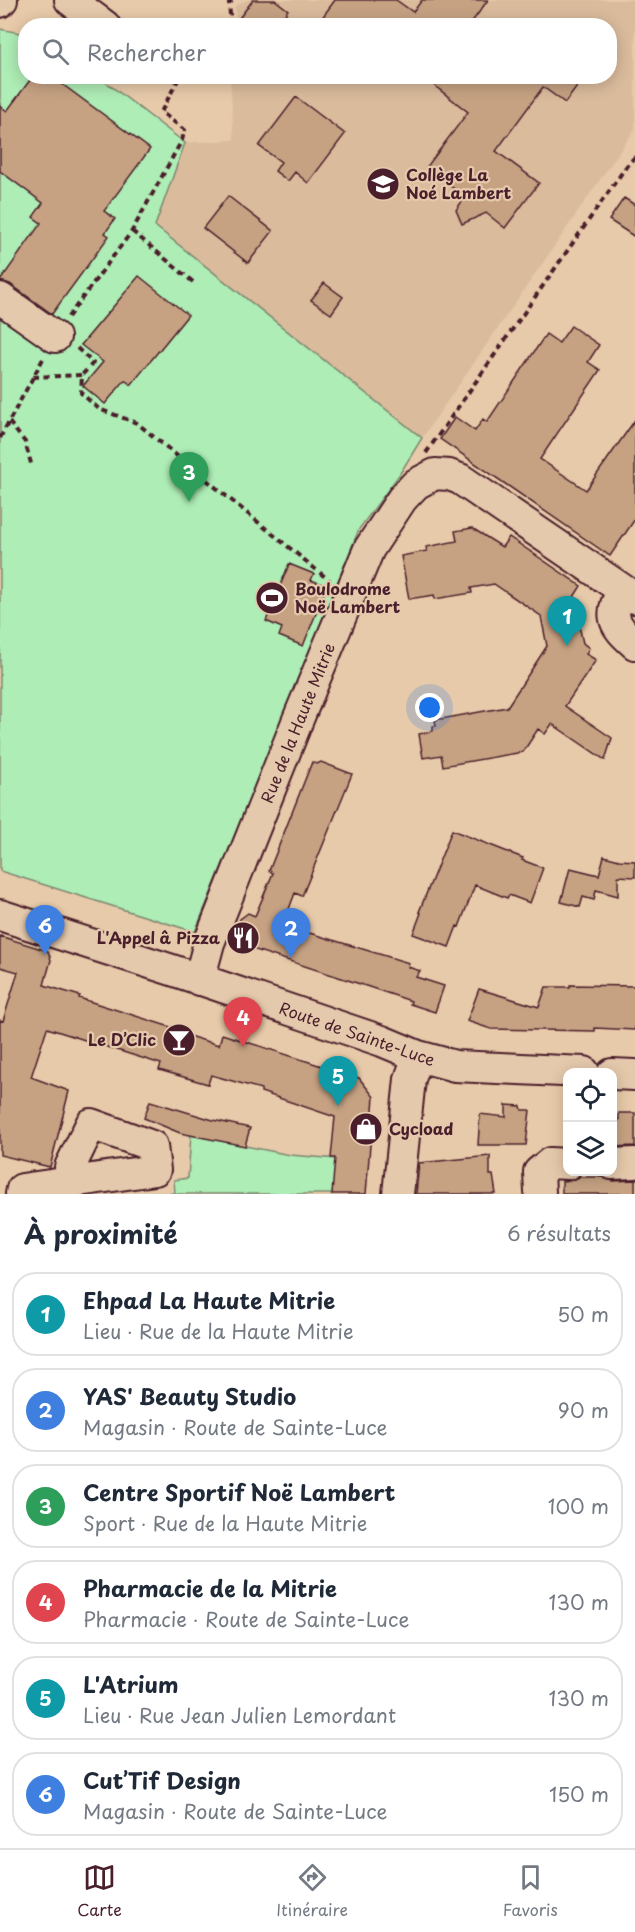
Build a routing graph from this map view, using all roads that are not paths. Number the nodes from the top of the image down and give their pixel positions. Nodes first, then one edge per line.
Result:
1 (70, 0) edge
2 (94, 18) edge
3 (0, 298) edge
4 (66, 339) road end
5 (629, 595) edge
6 (635, 644) edge
7 (0, 915) edge
8 (199, 980) junction
9 (418, 1056) junction
10 (563, 1071) edge
11 (617, 1074) edge
12 (635, 1075) edge
13 (635, 1163) edge
14 (563, 1164) edge
15 (617, 1164) edge
16 (73, 1182) dead end
17 (22, 1192) edge
18 (540, 1192) dead end
19 (398, 1194) edge

1 - 2 street
3 - 4 street
5 - 6 street
5 - 8 street, Rue de la Haute Mitrie
7 - 8 street, Route de Sainte-Luce
8 - 9 street, Route de Sainte-Luce
9 - 10 street, Route de Sainte-Luce
9 - 19 street
11 - 12 street
13 - 15 street
14 - 18 street
16 - 17 street

